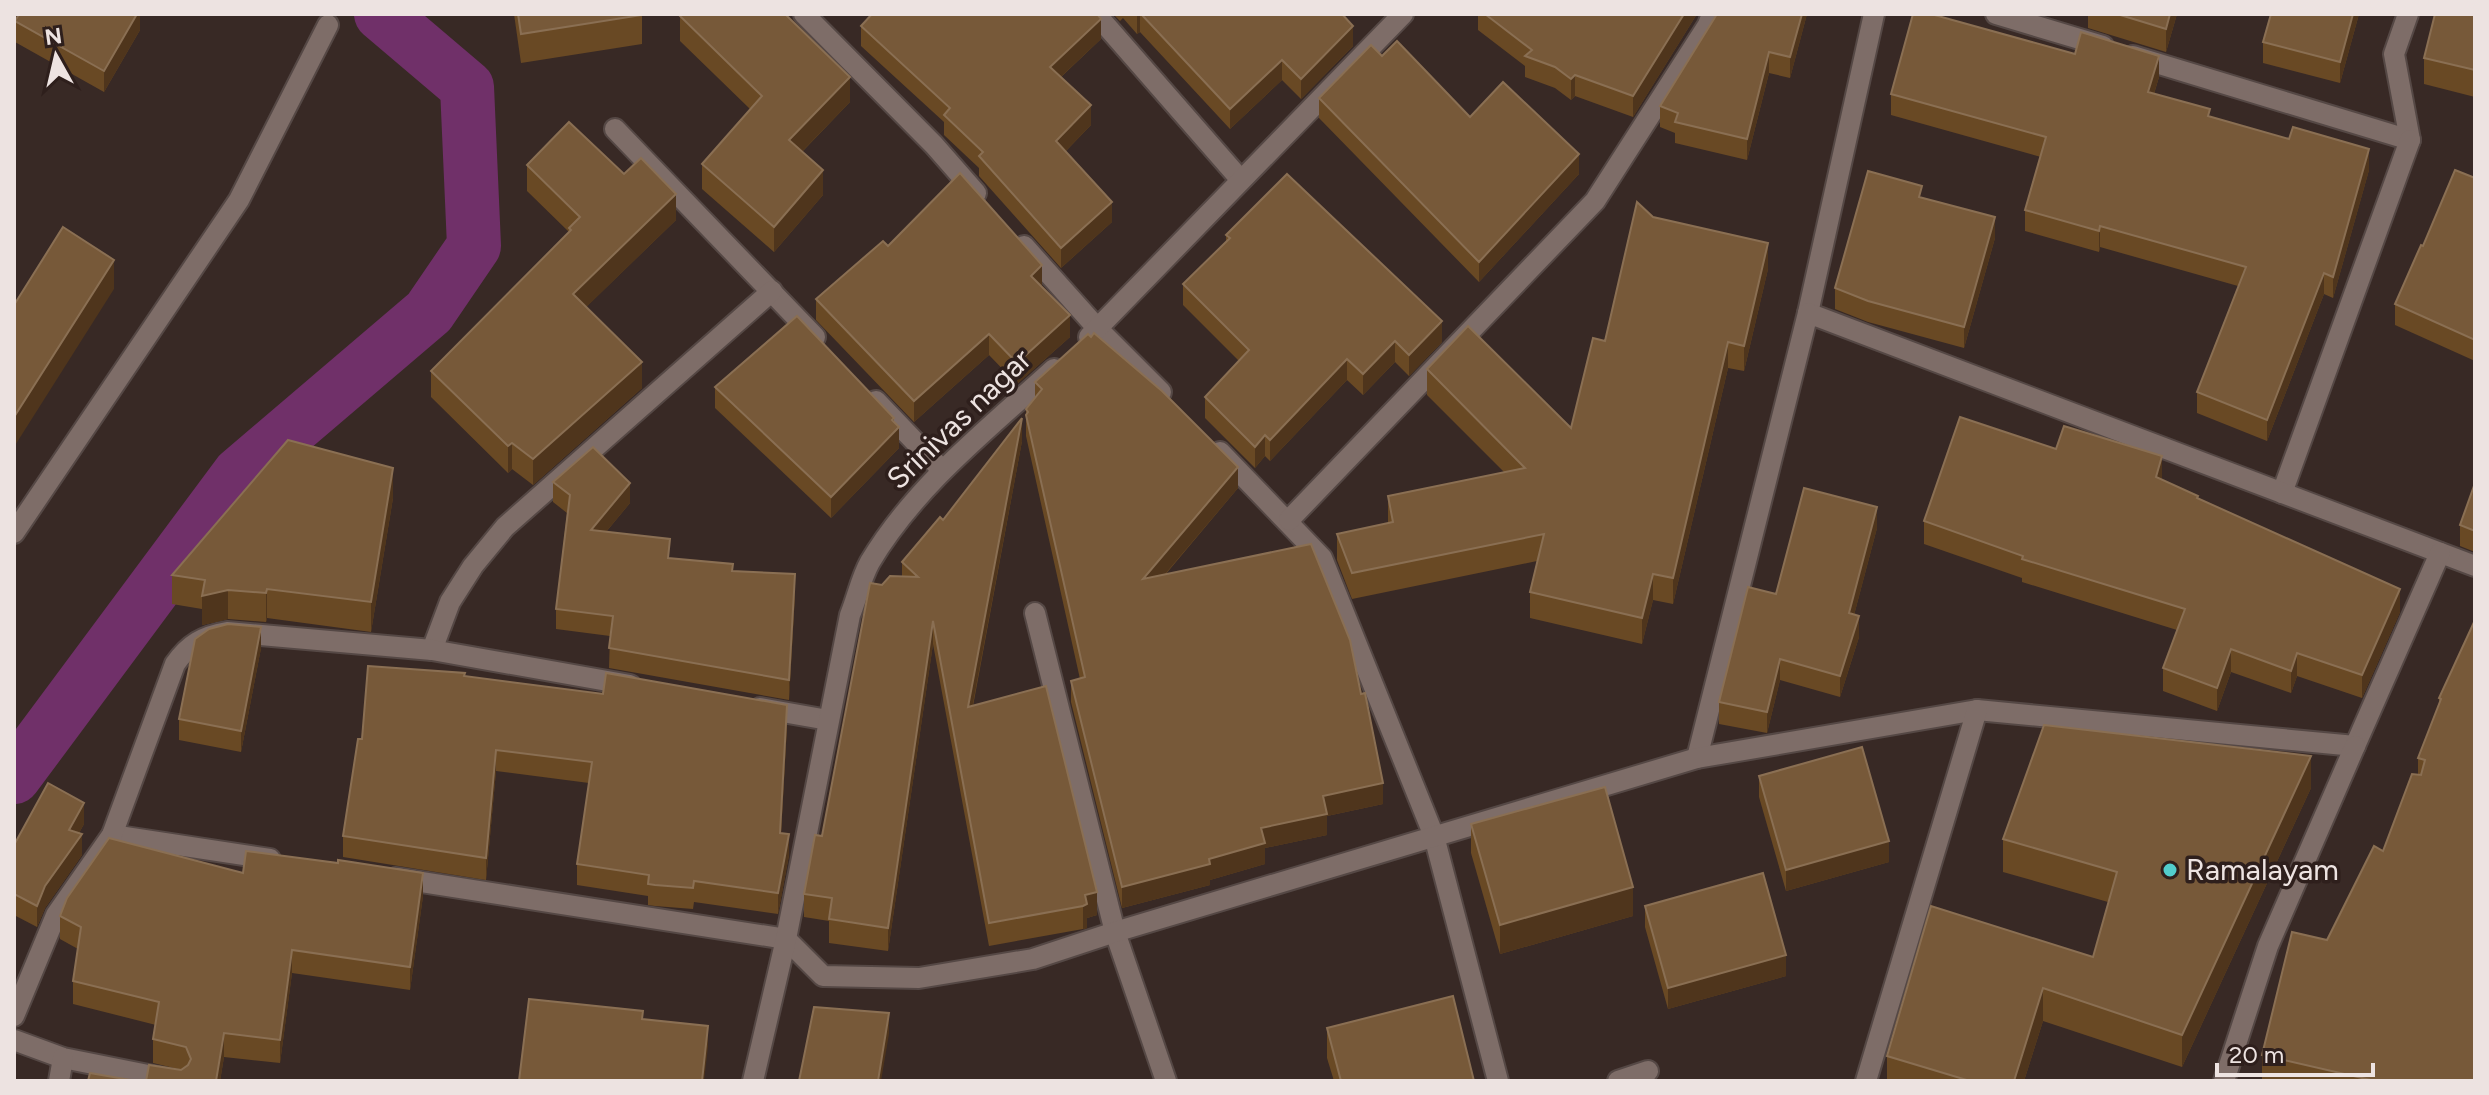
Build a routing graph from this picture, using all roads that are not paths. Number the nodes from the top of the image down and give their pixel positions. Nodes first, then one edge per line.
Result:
1 (804, 14) edge
2 (1096, 14) edge
3 (1403, 14) edge
4 (1712, 14) edge
5 (1874, 14) edge
6 (1996, 14) edge
7 (2068, 14) edge
8 (2408, 14) edge
9 (328, 25) dead end
10 (2062, 34) junction
11 (615, 129) dead end
12 (2410, 140) junction
13 (1240, 179) junction
14 (985, 202) edge
15 (1005, 226) edge
16 (772, 291) junction
17 (1808, 313) junction
18 (1098, 329) junction
19 (825, 347) edge
20 (868, 392) edge
21 (1176, 408) edge
22 (1210, 442) edge
23 (942, 470) junction
24 (2282, 493) junction
25 (1289, 520) junction
26 (14, 533) edge
27 (2440, 553) junction
28 (2475, 566) edge
29 (1035, 613) dead end
30 (432, 650) junction
31 (646, 688) edge
32 (737, 704) edge
33 (1977, 710) junction
34 (828, 720) junction
35 (2355, 746) junction
36 (1697, 758) junction
37 (112, 835) junction
38 (1434, 836) junction
39 (285, 861) edge
40 (379, 876) edge
41 (1115, 932) junction
42 (786, 939) junction
43 (14, 1016) edge
44 (14, 1040) edge
45 (63, 1058) junction
46 (1648, 1071) dead end
47 (59, 1081) edge
48 (178, 1081) edge
49 (753, 1081) edge
50 (1166, 1081) edge
51 (1498, 1081) edge
52 (1618, 1081) edge
53 (1866, 1081) edge
54 (2224, 1081) edge

1 - 14 street
2 - 13 street
3 - 13 street, Srinivas nagar
4 - 25 street
5 - 17 street
6 - 10 street
7 - 10 street
8 - 12 street
9 - 26 street
10 - 12 street
11 - 16 street
12 - 24 street
13 - 18 street, Srinivas nagar
15 - 18 street
16 - 19 street
16 - 30 street
17 - 24 street
17 - 36 street
18 - 21 street
18 - 23 street, Srinivas nagar
20 - 23 street
22 - 25 street
23 - 34 street, Srinivas nagar
24 - 27 street
25 - 38 street
27 - 28 street
27 - 35 street
29 - 41 street
30 - 31 street
30 - 37 street
32 - 34 street
33 - 35 street
33 - 36 street
33 - 53 street
34 - 42 street, Srinivas nagar
35 - 54 street
36 - 38 street
37 - 39 street
37 - 43 street
38 - 41 street
38 - 51 street
40 - 42 street
41 - 42 street
41 - 50 street
42 - 49 street, Srinivas nagar
44 - 45 street
45 - 47 street
45 - 48 street
46 - 52 street

